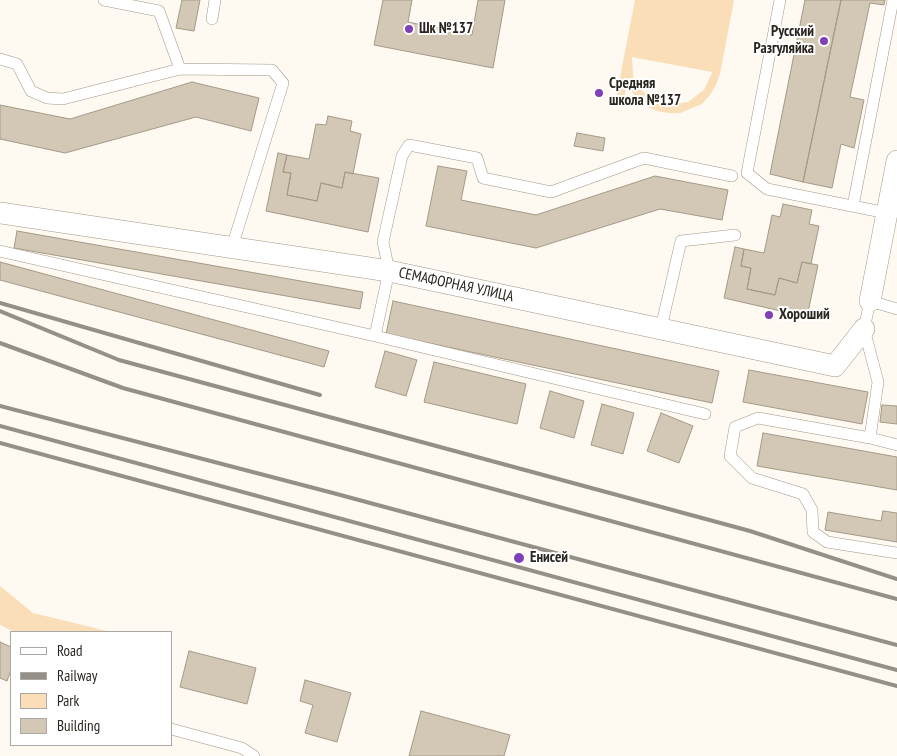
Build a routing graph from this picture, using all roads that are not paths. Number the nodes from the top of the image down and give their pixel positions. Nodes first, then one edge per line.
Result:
1 (104, 0) edge
2 (215, 0) edge
3 (780, 0) edge
4 (893, 0) edge
5 (160, 6) edge
6 (212, 19) dead end
7 (0, 59) edge
8 (180, 69) junction
9 (897, 161) edge
10 (732, 176) dead end
11 (852, 206) junction
12 (887, 212) junction
13 (0, 213) edge
14 (735, 235) dead end
15 (232, 247) junction
16 (0, 251) edge
17 (389, 271) junction
18 (870, 301) junction
19 (897, 308) edge
20 (661, 328) junction
21 (864, 329) junction
22 (375, 336) junction
23 (705, 414) dead end
24 (870, 438) junction
25 (897, 445) edge
26 (897, 553) edge
27 (172, 729) edge
28 (254, 756) edge

1 - 5 lane
2 - 6 lane
3 - 11 lane
4 - 11 lane
5 - 8 lane
7 - 8 lane
8 - 15 lane
9 - 12 street, СЕМАФОРНАЯ УЛИЦА
10 - 17 lane
11 - 12 lane
12 - 18 street, СЕМАФОРНАЯ УЛИЦА
13 - 15 street, СЕМАФОРНАЯ УЛИЦА
14 - 20 lane
15 - 17 street, СЕМАФОРНАЯ УЛИЦА
16 - 22 lane
17 - 20 street, СЕМАФОРНАЯ УЛИЦА
17 - 22 lane
18 - 19 lane
18 - 21 lane, СЕМАФОРНАЯ УЛИЦА
20 - 21 street, СЕМАФОРНАЯ УЛИЦА
21 - 24 lane
22 - 23 lane
24 - 25 lane
24 - 26 lane
27 - 28 lane

